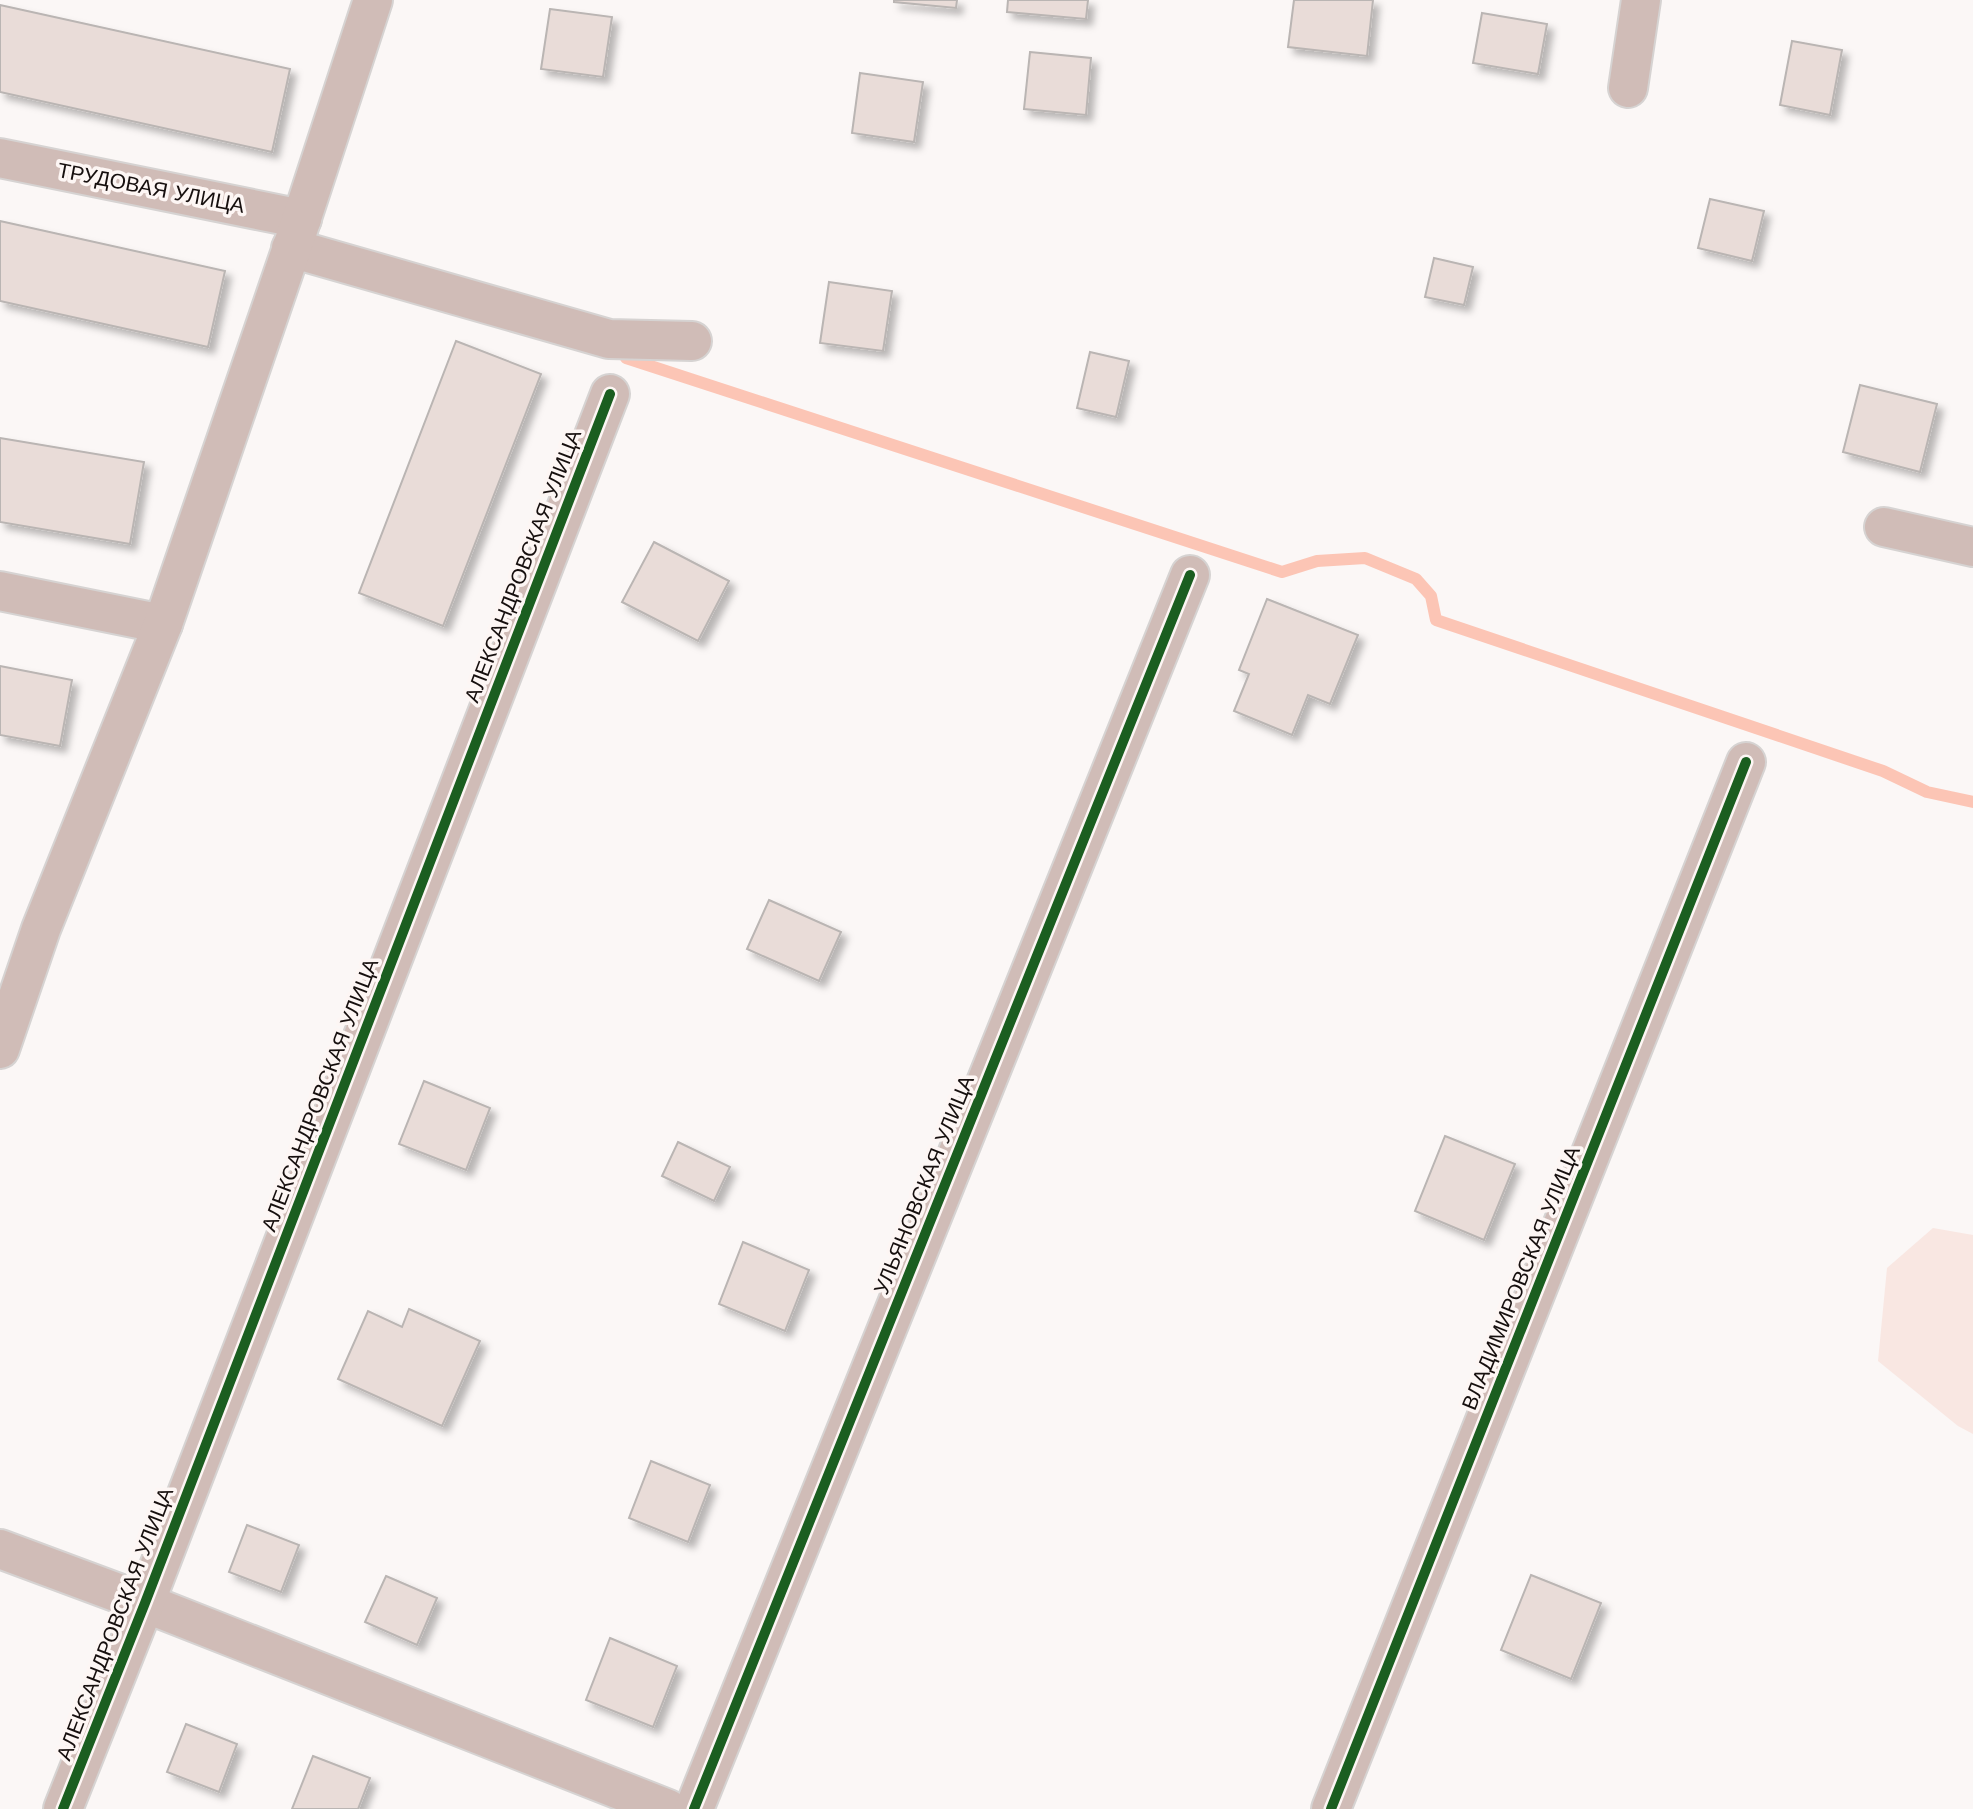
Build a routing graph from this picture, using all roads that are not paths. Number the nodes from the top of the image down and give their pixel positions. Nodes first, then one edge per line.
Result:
1 (373, 0) edge
2 (1641, 0) edge
3 (1628, 88) dead end
4 (0, 158) edge
5 (297, 234) junction
6 (692, 341) dead end
7 (610, 394) dead end
8 (1884, 527) dead end
9 (1973, 547) edge
10 (1190, 575) dead end
11 (0, 591) edge
12 (163, 624) junction
13 (1746, 762) dead end
14 (0, 1049) edge
15 (0, 1549) edge
16 (145, 1603) junction
17 (63, 1809) edge
18 (668, 1809) edge
19 (694, 1809) edge
20 (1331, 1809) edge

1 - 5 street
2 - 3 street
4 - 5 street, ТРУДОВАЯ УЛИЦА
5 - 6 street, ТРУДОВАЯ УЛИЦА
5 - 12 street
7 - 16 street, АЛЕКСАНДРОВСКАЯ УЛИЦА
8 - 9 street
10 - 19 street, УЛЬЯНОВСКАЯ УЛИЦА
11 - 12 street
12 - 14 street
13 - 20 street, ВЛАДИМИРОВСКАЯ УЛИЦА
15 - 16 street
16 - 17 street, АЛЕКСАНДРОВСКАЯ УЛИЦА
16 - 18 street

